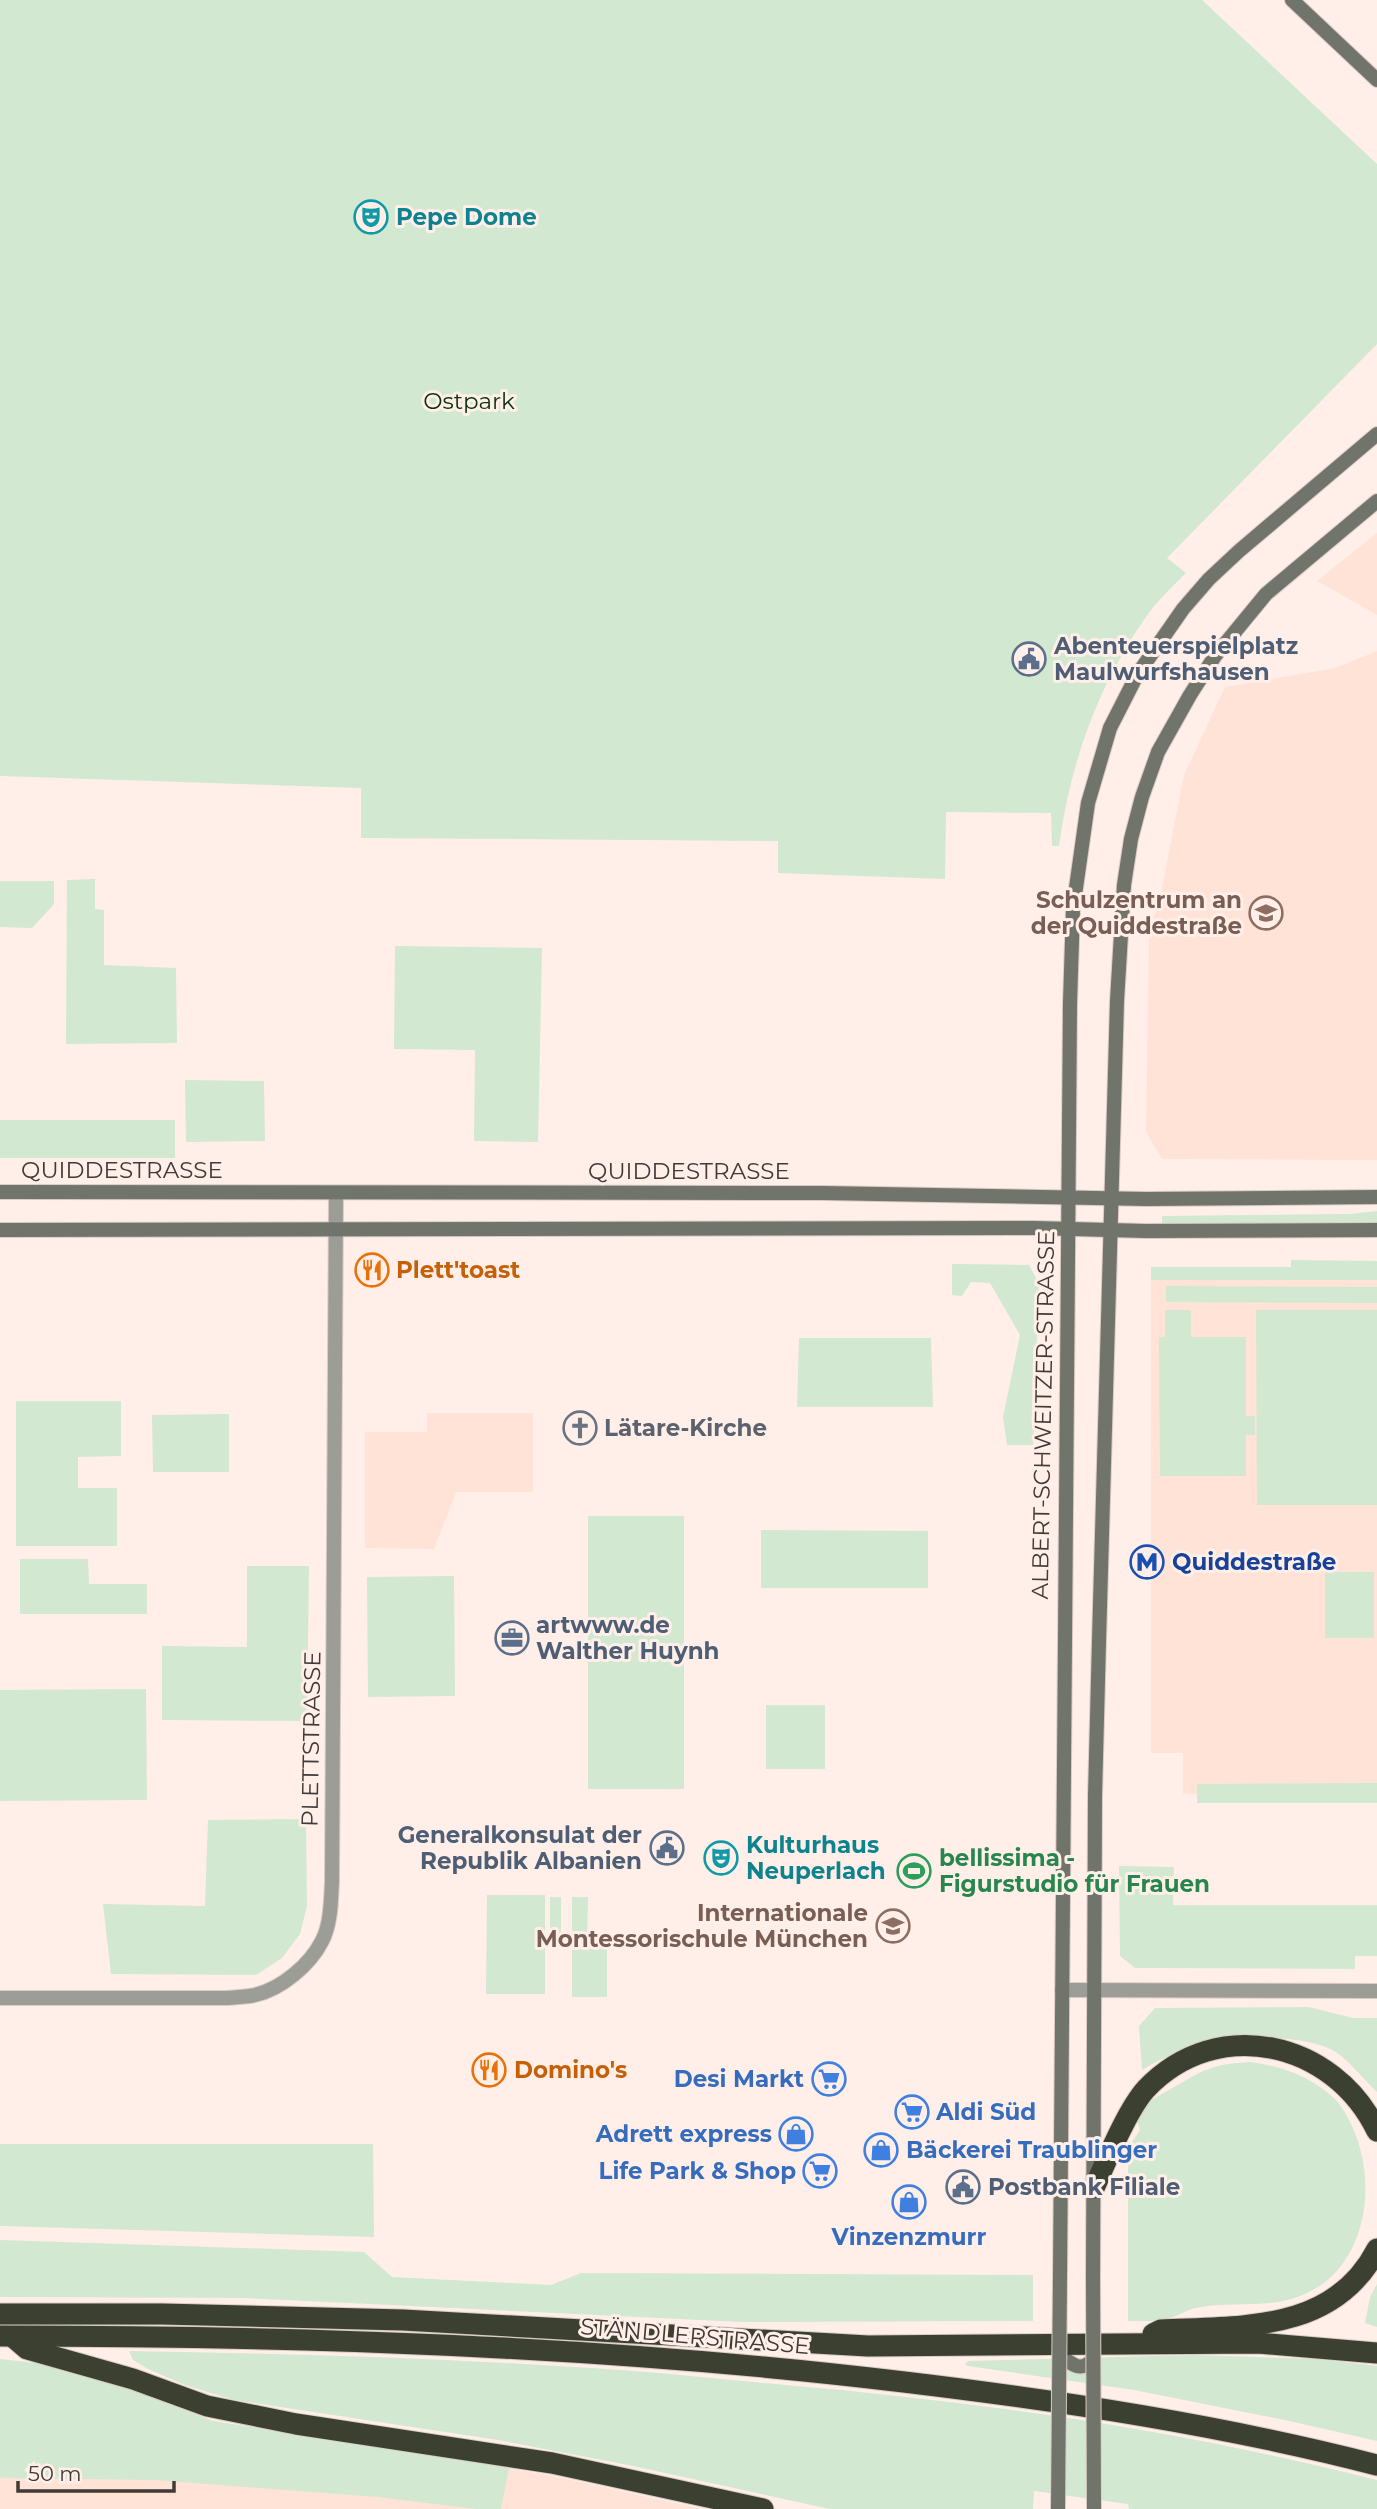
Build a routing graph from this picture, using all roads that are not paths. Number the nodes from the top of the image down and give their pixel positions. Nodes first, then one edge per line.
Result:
1 (1292, 0) edge
2 (1377, 80) edge
3 (1377, 434) edge
4 (1377, 501) edge
5 (0, 1192) edge
6 (336, 1194) junction
7 (1068, 1196) junction
8 (1377, 1197) edge
9 (1112, 1198) junction
10 (1068, 1229) junction
11 (0, 1230) edge
12 (336, 1230) junction
13 (1112, 1230) junction
14 (1377, 1230) edge
15 (1062, 1990) junction
16 (1094, 1990) junction
17 (1377, 1991) edge
18 (0, 1998) edge
19 (1377, 2131) edge
20 (1094, 2188) junction
21 (1377, 2249) edge
22 (0, 2314) edge
23 (5, 2336) edge
24 (1136, 2344) junction
25 (1377, 2353) edge
26 (1060, 2356) junction
27 (1093, 2358) junction
28 (1377, 2465) edge
29 (763, 2509) edge
30 (1058, 2509) edge
31 (1094, 2509) edge

1 - 2 main road
3 - 7 main road, ALBERT-SCHWEITZER-STRASSE
4 - 9 main road
5 - 6 main road, QUIDDESTRASSE
6 - 7 main road, QUIDDESTRASSE
6 - 12 street, PLETTSTRASSE
7 - 9 main road, QUIDDESTRASSE
7 - 10 main road, ALBERT-SCHWEITZER-STRASSE
8 - 9 main road, QUIDDESTRASSE
9 - 13 main road
10 - 12 main road
10 - 13 main road
10 - 15 main road, ALBERT-SCHWEITZER-STRASSE
11 - 12 main road
12 - 18 street, PLETTSTRASSE
13 - 14 main road
13 - 16 main road
15 - 16 street
15 - 26 main road, ALBERT-SCHWEITZER-STRASSE, bridge
16 - 17 street
16 - 20 main road
19 - 20 highway
20 - 27 main road, bridge
21 - 24 highway
22 - 24 highway, STÄNDLERSTRASSE
23 - 28 highway, STÄNDLERSTRASSE
23 - 29 highway
24 - 25 highway, STÄNDLERSTRASSE
26 - 27 main road
26 - 30 main road, ALBERT-SCHWEITZER-STRASSE, bridge
27 - 31 main road, bridge

